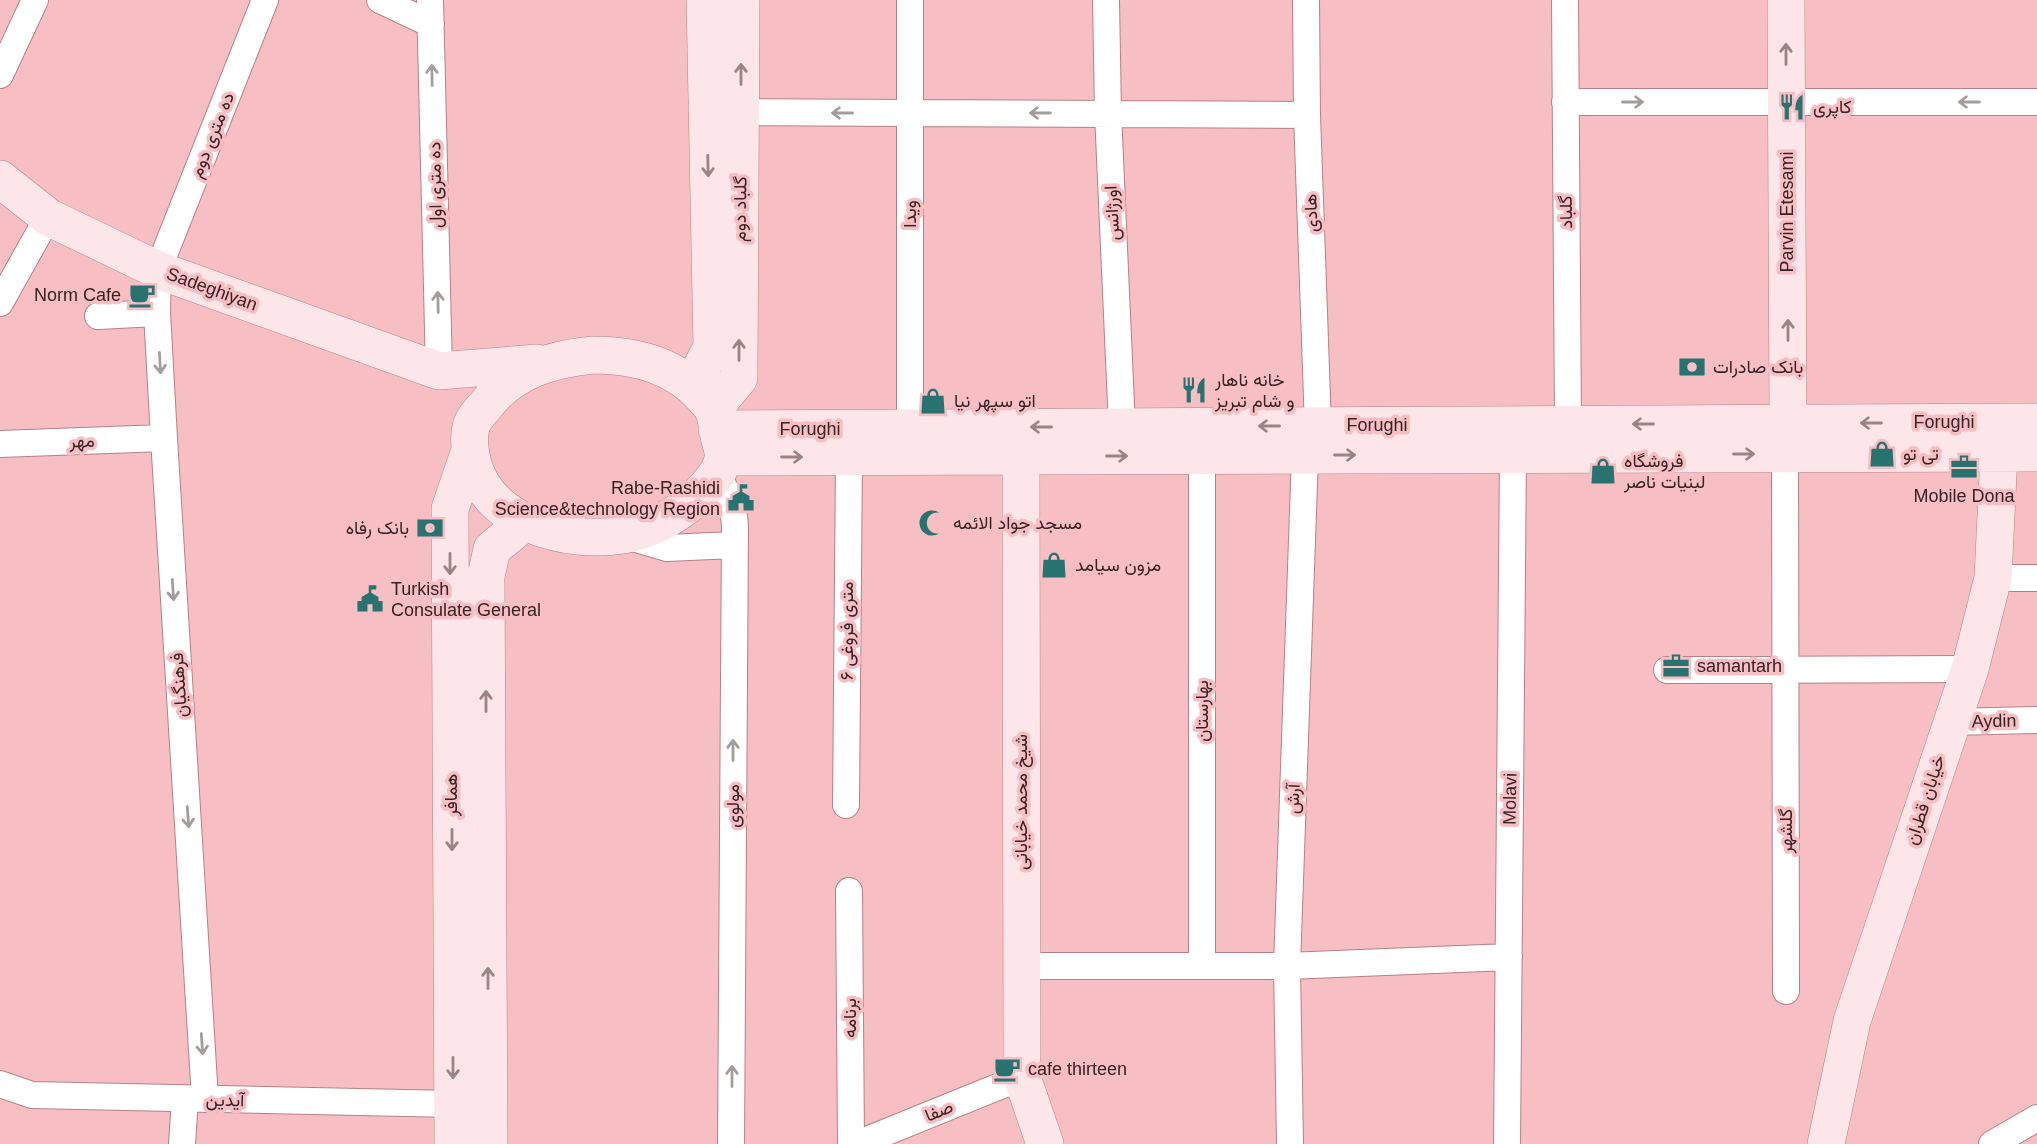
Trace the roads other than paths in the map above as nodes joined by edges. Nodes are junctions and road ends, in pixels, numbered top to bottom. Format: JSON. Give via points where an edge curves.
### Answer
{"nodes":[{"id":1,"x":34,"y":0,"type":"edge"},
{"id":2,"x":265,"y":0,"type":"edge"},
{"id":3,"x":380,"y":0,"type":"edge"},
{"id":4,"x":705,"y":0,"type":"edge"},
{"id":5,"x":741,"y":0,"type":"edge"},
{"id":6,"x":910,"y":0,"type":"edge"},
{"id":7,"x":1106,"y":0,"type":"edge"},
{"id":8,"x":1306,"y":0,"type":"edge"},
{"id":9,"x":1565,"y":0,"type":"edge"},
{"id":10,"x":1786,"y":0,"type":"edge"},
{"id":11,"x":431,"y":12,"type":"edge"},
{"id":12,"x":0,"y":75,"type":"edge"},
{"id":13,"x":1565,"y":102,"type":"junction"},
{"id":14,"x":1786,"y":102,"type":"junction"},
{"id":15,"x":2037,"y":102,"type":"edge"},
{"id":16,"x":724,"y":112,"type":"junction"},
{"id":17,"x":910,"y":113,"type":"junction"},
{"id":18,"x":1108,"y":113,"type":"junction"},
{"id":19,"x":1307,"y":115,"type":"junction"},
{"id":20,"x":0,"y":180,"type":"edge"},
{"id":21,"x":48,"y":218,"type":"junction"},
{"id":22,"x":158,"y":270,"type":"junction"},
{"id":23,"x":0,"y":303,"type":"edge"},
{"id":24,"x":157,"y":313,"type":"junction"},
{"id":25,"x":98,"y":316,"type":"dead end"},
{"id":26,"x":544,"y":363,"type":"junction"},
{"id":27,"x":439,"y":371,"type":"junction"},
{"id":28,"x":2037,"y":422,"type":"edge"},
{"id":29,"x":1568,"y":424,"type":"junction"},
{"id":30,"x":1122,"y":427,"type":"junction"},
{"id":31,"x":910,"y":428,"type":"junction"},
{"id":32,"x":712,"y":431,"type":"junction"},
{"id":33,"x":164,"y":438,"type":"junction"},
{"id":34,"x":470,"y":438,"type":"junction"},
{"id":35,"x":1787,"y":438,"type":"junction"},
{"id":36,"x":1311,"y":440,"type":"junction"},
{"id":37,"x":0,"y":444,"type":"edge"},
{"id":38,"x":1999,"y":453,"type":"junction"},
{"id":39,"x":2037,"y":453,"type":"edge"},
{"id":40,"x":1513,"y":454,"type":"junction"},
{"id":41,"x":1202,"y":455,"type":"junction"},
{"id":42,"x":1021,"y":456,"type":"junction"},
{"id":43,"x":849,"y":457,"type":"junction"},
{"id":44,"x":525,"y":522,"type":"junction"},
{"id":45,"x":623,"y":535,"type":"junction"},
{"id":46,"x":734,"y":545,"type":"junction"},
{"id":47,"x":1993,"y":578,"type":"junction"},
{"id":48,"x":2037,"y":578,"type":"edge"},
{"id":49,"x":1970,"y":669,"type":"junction"},
{"id":50,"x":1667,"y":670,"type":"dead end"},
{"id":51,"x":1786,"y":670,"type":"junction"},
{"id":52,"x":2037,"y":720,"type":"edge"},
{"id":53,"x":1951,"y":722,"type":"junction"},
{"id":54,"x":469,"y":745,"type":"junction"},
{"id":55,"x":846,"y":804,"type":"dead end"},
{"id":56,"x":849,"y":891,"type":"dead end"},
{"id":57,"x":1509,"y":957,"type":"junction"},
{"id":58,"x":1021,"y":966,"type":"junction"},
{"id":59,"x":1202,"y":966,"type":"junction"},
{"id":60,"x":1287,"y":966,"type":"junction"},
{"id":61,"x":1786,"y":991,"type":"dead end"},
{"id":62,"x":1022,"y":1077,"type":"junction"},
{"id":63,"x":0,"y":1084,"type":"edge"},
{"id":64,"x":195,"y":1099,"type":"junction"},
{"id":65,"x":453,"y":1104,"type":"junction"},
{"id":66,"x":2037,"y":1118,"type":"edge"},
{"id":67,"x":182,"y":1144,"type":"edge"},
{"id":68,"x":453,"y":1144,"type":"edge"},
{"id":69,"x":489,"y":1144,"type":"edge"},
{"id":70,"x":731,"y":1144,"type":"edge"},
{"id":71,"x":854,"y":1144,"type":"edge"},
{"id":72,"x":1045,"y":1144,"type":"edge"},
{"id":73,"x":1290,"y":1144,"type":"edge"},
{"id":74,"x":1507,"y":1144,"type":"edge"},
{"id":75,"x":1826,"y":1144,"type":"edge"},
{"id":76,"x":1992,"y":1144,"type":"edge"}],
"edges":[{"from":1,"to":12,"type":"street"},
{"from":2,"to":22,"type":"street","name":"ده متری دوم"},
{"from":3,"to":11,"type":"street"},
{"from":4,"to":16,"type":"main road","name":"گلباد دوم"},
{"from":16,"to":5,"type":"main road","name":"گلباد دوم","one_way":true},
{"from":6,"to":17,"type":"street","name":"ویدا"},
{"from":7,"to":18,"type":"street","name":"اورژانس"},
{"from":8,"to":19,"type":"street","name":"هادی"},
{"from":9,"to":13,"type":"street","name":"گلباد"},
{"from":14,"to":10,"type":"main road","name":"Parvin Etesami","one_way":true},
{"from":27,"to":11,"type":"street","name":"ده متری اول","one_way":true},
{"from":13,"to":14,"type":"street","one_way":true},
{"from":13,"to":29,"type":"street","name":"گلباد"},
{"from":15,"to":14,"type":"street","one_way":true},
{"from":35,"to":14,"type":"main road","name":"Parvin Etesami","one_way":true},
{"from":17,"to":16,"type":"street","one_way":true},
{"from":16,"to":32,"type":"main road","name":"گلباد دوم","via":[[739,379]]},
{"from":18,"to":17,"type":"street","one_way":true},
{"from":17,"to":31,"type":"street","name":"ویدا"},
{"from":18,"to":19,"type":"street"},
{"from":18,"to":30,"type":"street","name":"اورژانس"},
{"from":19,"to":36,"type":"street","name":"هادی"},
{"from":20,"to":21,"type":"main road","name":"Sadeghiyan"},
{"from":21,"to":22,"type":"main road","name":"Sadeghiyan"},
{"from":21,"to":23,"type":"street"},
{"from":22,"to":24,"type":"street","name":"فرهنگیان"},
{"from":22,"to":27,"type":"main road","name":"Sadeghiyan"},
{"from":24,"to":25,"type":"street"},
{"from":24,"to":33,"type":"street","name":"فرهنگیان","one_way":true},
{"from":26,"to":27,"type":"main road"},
{"from":26,"to":32,"type":"main road","via":[[617,355],[641,359],[666,370]]},
{"from":26,"to":34,"type":"main road","via":[[495,392]]},
{"from":27,"to":34,"type":"main road"},
{"from":28,"to":35,"type":"main road","name":"Forughi","one_way":true},
{"from":35,"to":29,"type":"main road","name":"Forughi","one_way":true},
{"from":29,"to":36,"type":"main road","name":"Forughi"},
{"from":30,"to":31,"type":"main road","name":"Forughi","one_way":true},
{"from":36,"to":30,"type":"main road","name":"Forughi","one_way":true},
{"from":31,"to":32,"type":"main road","name":"Forughi"},
{"from":32,"to":43,"type":"main road","name":"Forughi","one_way":true},
{"from":32,"to":45,"type":"main road","via":[[696,499],[671,517]]},
{"from":32,"to":46,"type":"street","name":"مولوی","via":[[734,508]]},
{"from":33,"to":37,"type":"street","name":"مهر"},
{"from":33,"to":64,"type":"street","name":"فرهنگیان","one_way":true},
{"from":34,"to":44,"type":"main road","via":[[478,482],[499,506]]},
{"from":34,"to":54,"type":"main road","name":"همافر","one_way":true,"via":[[450,509]]},
{"from":35,"to":38,"type":"main road","name":"Forughi"},
{"from":40,"to":35,"type":"main road","name":"Forughi","one_way":true},
{"from":35,"to":51,"type":"street","name":"گلشهر"},
{"from":36,"to":40,"type":"main road","name":"Forughi","one_way":true},
{"from":36,"to":41,"type":"main road","name":"Forughi"},
{"from":36,"to":60,"type":"street","name":"آرش"},
{"from":38,"to":39,"type":"main road","name":"Forughi"},
{"from":38,"to":47,"type":"main road","name":"خیابان قطران"},
{"from":40,"to":57,"type":"street","name":"Molavi"},
{"from":42,"to":41,"type":"main road","name":"Forughi","one_way":true},
{"from":41,"to":59,"type":"street","name":"بهارستان"},
{"from":42,"to":43,"type":"main road","name":"Forughi"},
{"from":42,"to":58,"type":"main road","name":"شیخ محمد خیابانی"},
{"from":43,"to":55,"type":"street","name":"۶ متری فروغی"},
{"from":44,"to":45,"type":"main road","via":[[575,536]]},
{"from":54,"to":44,"type":"main road","name":"همافر","one_way":true,"via":[[492,549]]},
{"from":45,"to":46,"type":"street","via":[[667,548]]},
{"from":70,"to":46,"type":"street","name":"مولوی","one_way":true},
{"from":47,"to":48,"type":"street"},
{"from":47,"to":49,"type":"main road","name":"خیابان قطران"},
{"from":49,"to":51,"type":"street"},
{"from":49,"to":53,"type":"main road","name":"خیابان قطران"},
{"from":50,"to":51,"type":"street"},
{"from":51,"to":61,"type":"street","name":"گلشهر"},
{"from":52,"to":53,"type":"street","name":"Aydin"},
{"from":53,"to":75,"type":"main road","name":"خیابان قطران","via":[[1852,1021]]},
{"from":54,"to":65,"type":"main road","name":"همافر","one_way":true},
{"from":69,"to":54,"type":"main road","name":"همافر","one_way":true},
{"from":56,"to":71,"type":"street","name":"برنامه"},
{"from":57,"to":60,"type":"street"},
{"from":57,"to":74,"type":"street","name":"Molavi"},
{"from":58,"to":59,"type":"street"},
{"from":58,"to":62,"type":"main road","name":"شیخ محمد خیابانی"},
{"from":59,"to":60,"type":"street"},
{"from":60,"to":73,"type":"street","name":"آرش"},
{"from":62,"to":71,"type":"street","name":"صفا"},
{"from":62,"to":72,"type":"main road","name":"شیخ محمد خیابانی"},
{"from":63,"to":64,"type":"street","name":"آیدین","via":[[32,1095]]},
{"from":64,"to":65,"type":"street","name":"آیدین"},
{"from":64,"to":67,"type":"street","name":"فرهنگیان"},
{"from":65,"to":68,"type":"main road","name":"همافر"},
{"from":66,"to":76,"type":"street"}]}
